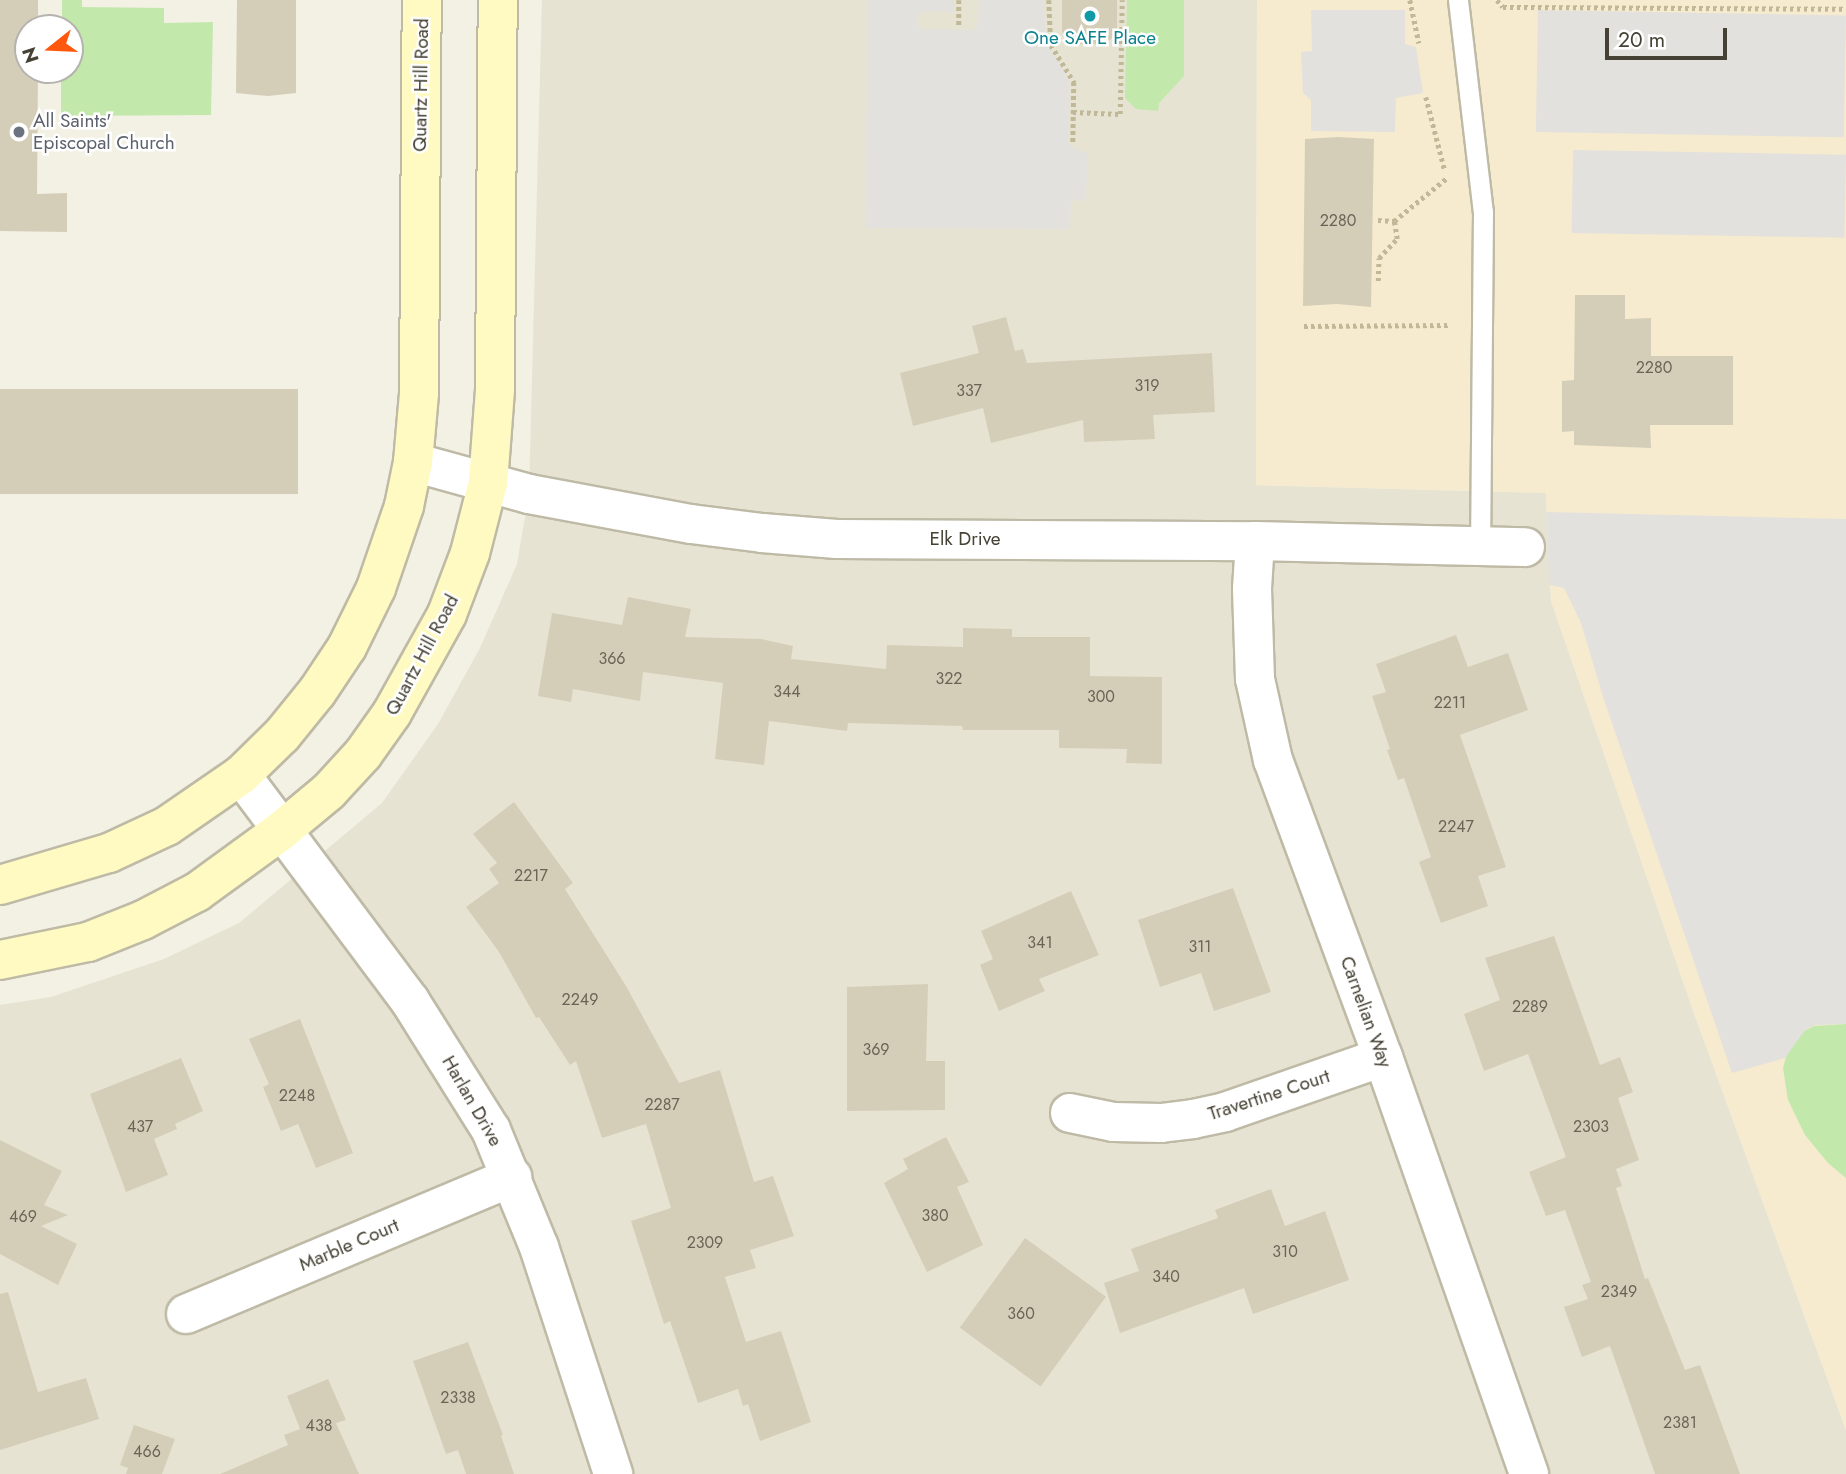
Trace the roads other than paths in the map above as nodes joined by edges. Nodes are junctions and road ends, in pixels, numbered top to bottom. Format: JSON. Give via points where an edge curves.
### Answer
{"nodes":[{"id":1,"x":422,"y":0,"type":"edge"},
{"id":2,"x":498,"y":0,"type":"edge"},
{"id":3,"x":1458,"y":0,"type":"edge"},
{"id":4,"x":413,"y":462,"type":"junction"},
{"id":5,"x":488,"y":483,"type":"junction"},
{"id":6,"x":1255,"y":541,"type":"junction"},
{"id":7,"x":1480,"y":545,"type":"junction"},
{"id":8,"x":1525,"y":547,"type":"dead end"},
{"id":9,"x":241,"y":775,"type":"junction"},
{"id":10,"x":281,"y":831,"type":"junction"},
{"id":11,"x":0,"y":885,"type":"edge"},
{"id":12,"x":0,"y":960,"type":"edge"},
{"id":13,"x":1383,"y":1057,"type":"junction"},
{"id":14,"x":1070,"y":1113,"type":"dead end"},
{"id":15,"x":512,"y":1177,"type":"junction"},
{"id":16,"x":186,"y":1314,"type":"dead end"},
{"id":17,"x":613,"y":1474,"type":"edge"},
{"id":18,"x":1529,"y":1474,"type":"edge"}],
"edges":[{"from":1,"to":4,"type":"main road","name":"Quartz Hill Road","via":[[419,393]]},
{"from":2,"to":5,"type":"main road","name":"Quartz Hill Road","via":[[495,389]]},
{"from":3,"to":7,"type":"lane","via":[[1482,212]]},
{"from":4,"to":5,"type":"street","name":"Elk Drive"},
{"from":4,"to":9,"type":"main road","name":"Quartz Hill Road","via":[[404,506],[376,588],[347,647],[308,702]]},
{"from":5,"to":6,"type":"street","name":"Elk Drive","via":[[691,524],[837,539]]},
{"from":5,"to":10,"type":"main road","name":"Quartz Hill Road","via":[[470,553],[447,614],[417,672],[363,754],[330,791]]},
{"from":6,"to":7,"type":"street","name":"Elk Drive"},
{"from":6,"to":13,"type":"street","name":"Carnelian Way","via":[[1255,679],[1273,760]]},
{"from":7,"to":8,"type":"street","name":"Elk Drive"},
{"from":9,"to":10,"type":"street","name":"Harlan Drive"},
{"from":9,"to":11,"type":"main road","name":"Quartz Hill Road","via":[[167,826],[109,853]]},
{"from":10,"to":12,"type":"main road","name":"Quartz Hill Road","via":[[197,892],[143,920],[88,942]]},
{"from":10,"to":15,"type":"street","name":"Harlan Drive","via":[[410,1001],[472,1098]]},
{"from":13,"to":14,"type":"street","name":"Travertine Court","via":[[1226,1112],[1193,1119],[1114,1122]]},
{"from":13,"to":18,"type":"street","name":"Carnelian Way"},
{"from":15,"to":16,"type":"street","name":"Marble Court"},
{"from":15,"to":17,"type":"street","name":"Harlan Drive"}]}
